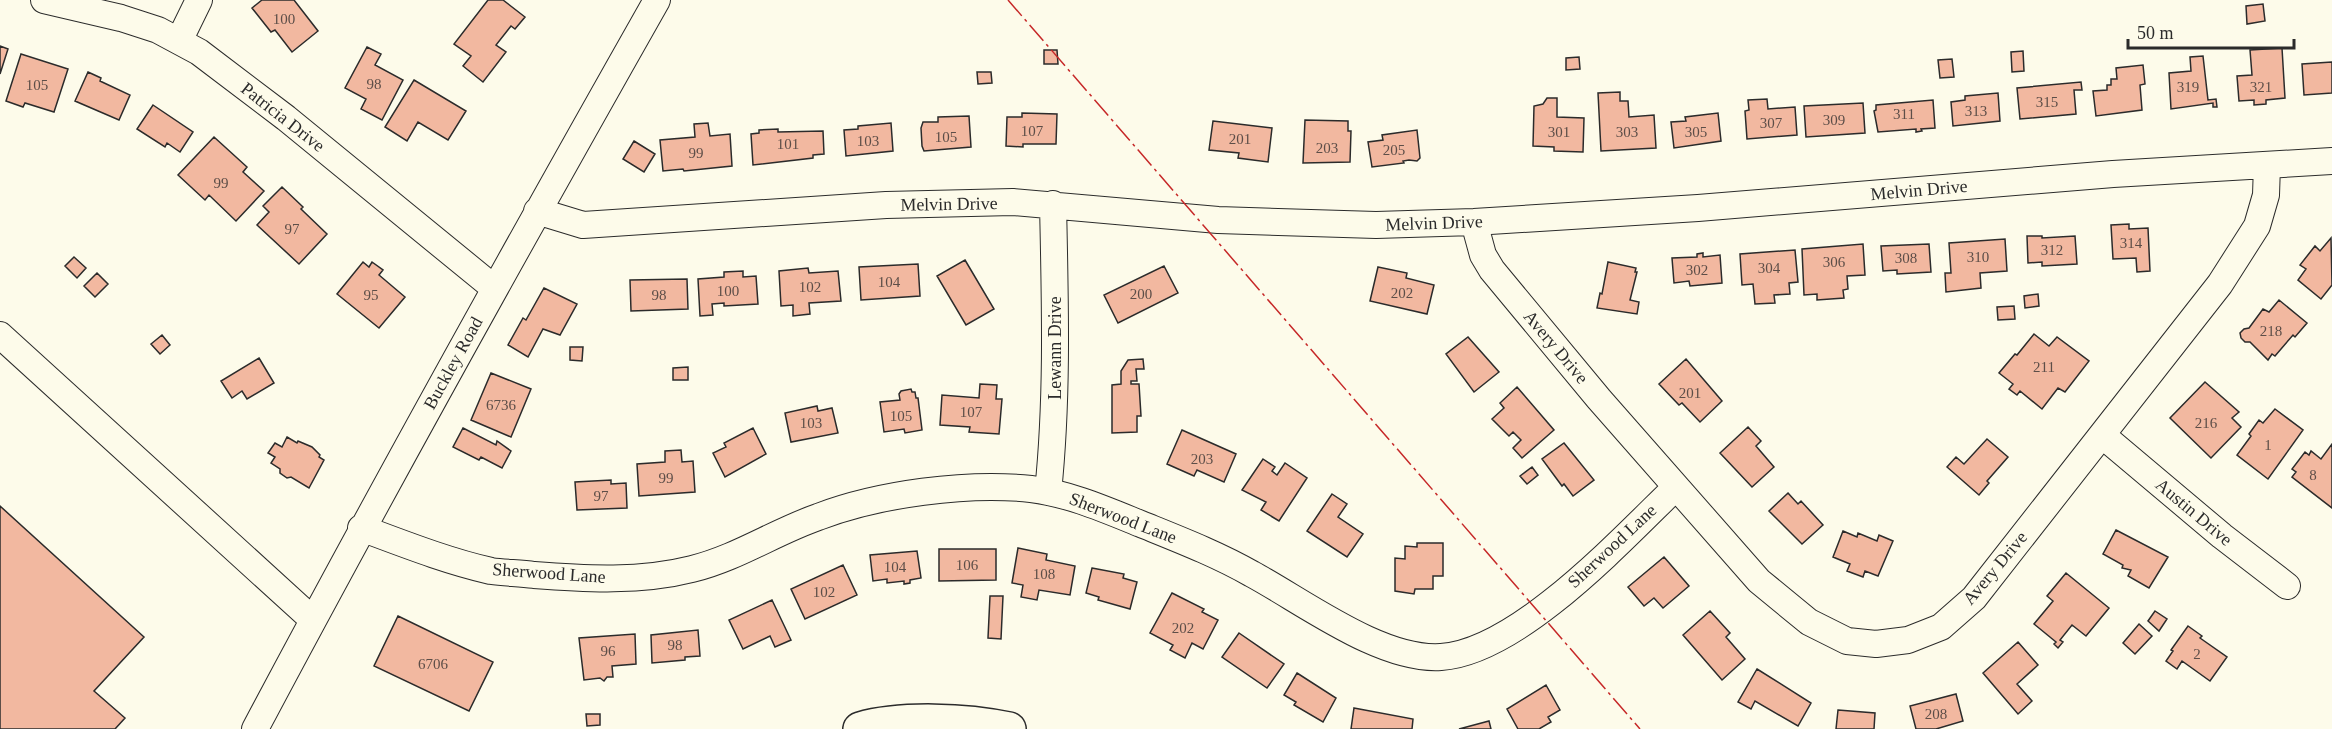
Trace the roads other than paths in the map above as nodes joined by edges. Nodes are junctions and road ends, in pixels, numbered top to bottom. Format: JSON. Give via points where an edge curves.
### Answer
{"nodes":[{"id":1,"x":44,"y":0,"type":"edge"},
{"id":2,"x":199,"y":0,"type":"edge"},
{"id":3,"x":657,"y":0,"type":"edge"},
{"id":4,"x":179,"y":41,"type":"junction"},
{"id":5,"x":2332,"y":161,"type":"edge"},
{"id":6,"x":2267,"y":165,"type":"junction"},
{"id":7,"x":1053,"y":204,"type":"junction"},
{"id":8,"x":537,"y":211,"type":"junction"},
{"id":9,"x":1474,"y":222,"type":"junction"},
{"id":10,"x":494,"y":288,"type":"junction"},
{"id":11,"x":0,"y":335,"type":"edge"},
{"id":12,"x":2102,"y":435,"type":"junction"},
{"id":13,"x":1676,"y":487,"type":"junction"},
{"id":14,"x":1048,"y":492,"type":"junction"},
{"id":15,"x":361,"y":528,"type":"junction"},
{"id":16,"x":2287,"y":586,"type":"dead end"},
{"id":17,"x":313,"y":620,"type":"junction"},
{"id":18,"x":255,"y":729,"type":"edge"},
{"id":19,"x":860,"y":729,"type":"edge"},
{"id":20,"x":1009,"y":729,"type":"edge"}],
"edges":[{"from":1,"to":4,"type":"street","name":"Patricia Drive","via":[[121,18]]},
{"from":2,"to":4,"type":"street"},
{"from":3,"to":8,"type":"street","name":"Buckley Road"},
{"from":4,"to":10,"type":"street","name":"Patricia Drive","via":[[286,118]]},
{"from":5,"to":6,"type":"street","name":"Melvin Drive"},
{"from":6,"to":9,"type":"street","name":"Melvin Drive"},
{"from":6,"to":12,"type":"street","name":"Avery Drive","via":[[2266,195],[2257,226],[2220,284]]},
{"from":7,"to":8,"type":"street","name":"Melvin Drive","via":[[886,205],[583,225]]},
{"from":7,"to":9,"type":"street","name":"Melvin Drive","via":[[1218,220],[1376,225]]},
{"from":7,"to":14,"type":"street","name":"Lewann Drive","via":[[1056,316]]},
{"from":8,"to":10,"type":"street","name":"Buckley Road"},
{"from":9,"to":13,"type":"street","name":"Avery Drive","via":[[1483,255],[1492,270]]},
{"from":10,"to":15,"type":"street","name":"Buckley Road"},
{"from":11,"to":17,"type":"street"},
{"from":12,"to":13,"type":"street","name":"Avery Drive","via":[[1974,597],[1941,627],[1908,640],[1876,644],[1847,641],[1809,622],[1759,580]]},
{"from":12,"to":16,"type":"street","name":"Austin Drive"},
{"from":13,"to":14,"type":"street","name":"Sherwood Lane","via":[[1543,610],[1488,646],[1437,658],[1399,652],[1344,627],[1250,572],[1189,543],[1075,497]]},
{"from":14,"to":15,"type":"street","name":"Sherwood Lane","via":[[954,489],[870,500],[816,517],[750,549],[693,569],[585,579],[494,571],[430,554]]},
{"from":15,"to":17,"type":"street","name":"Buckley Road"},
{"from":17,"to":18,"type":"street","name":"Buckley Road"},
{"from":19,"to":20,"type":"highway","via":[[928,721]]}]}
